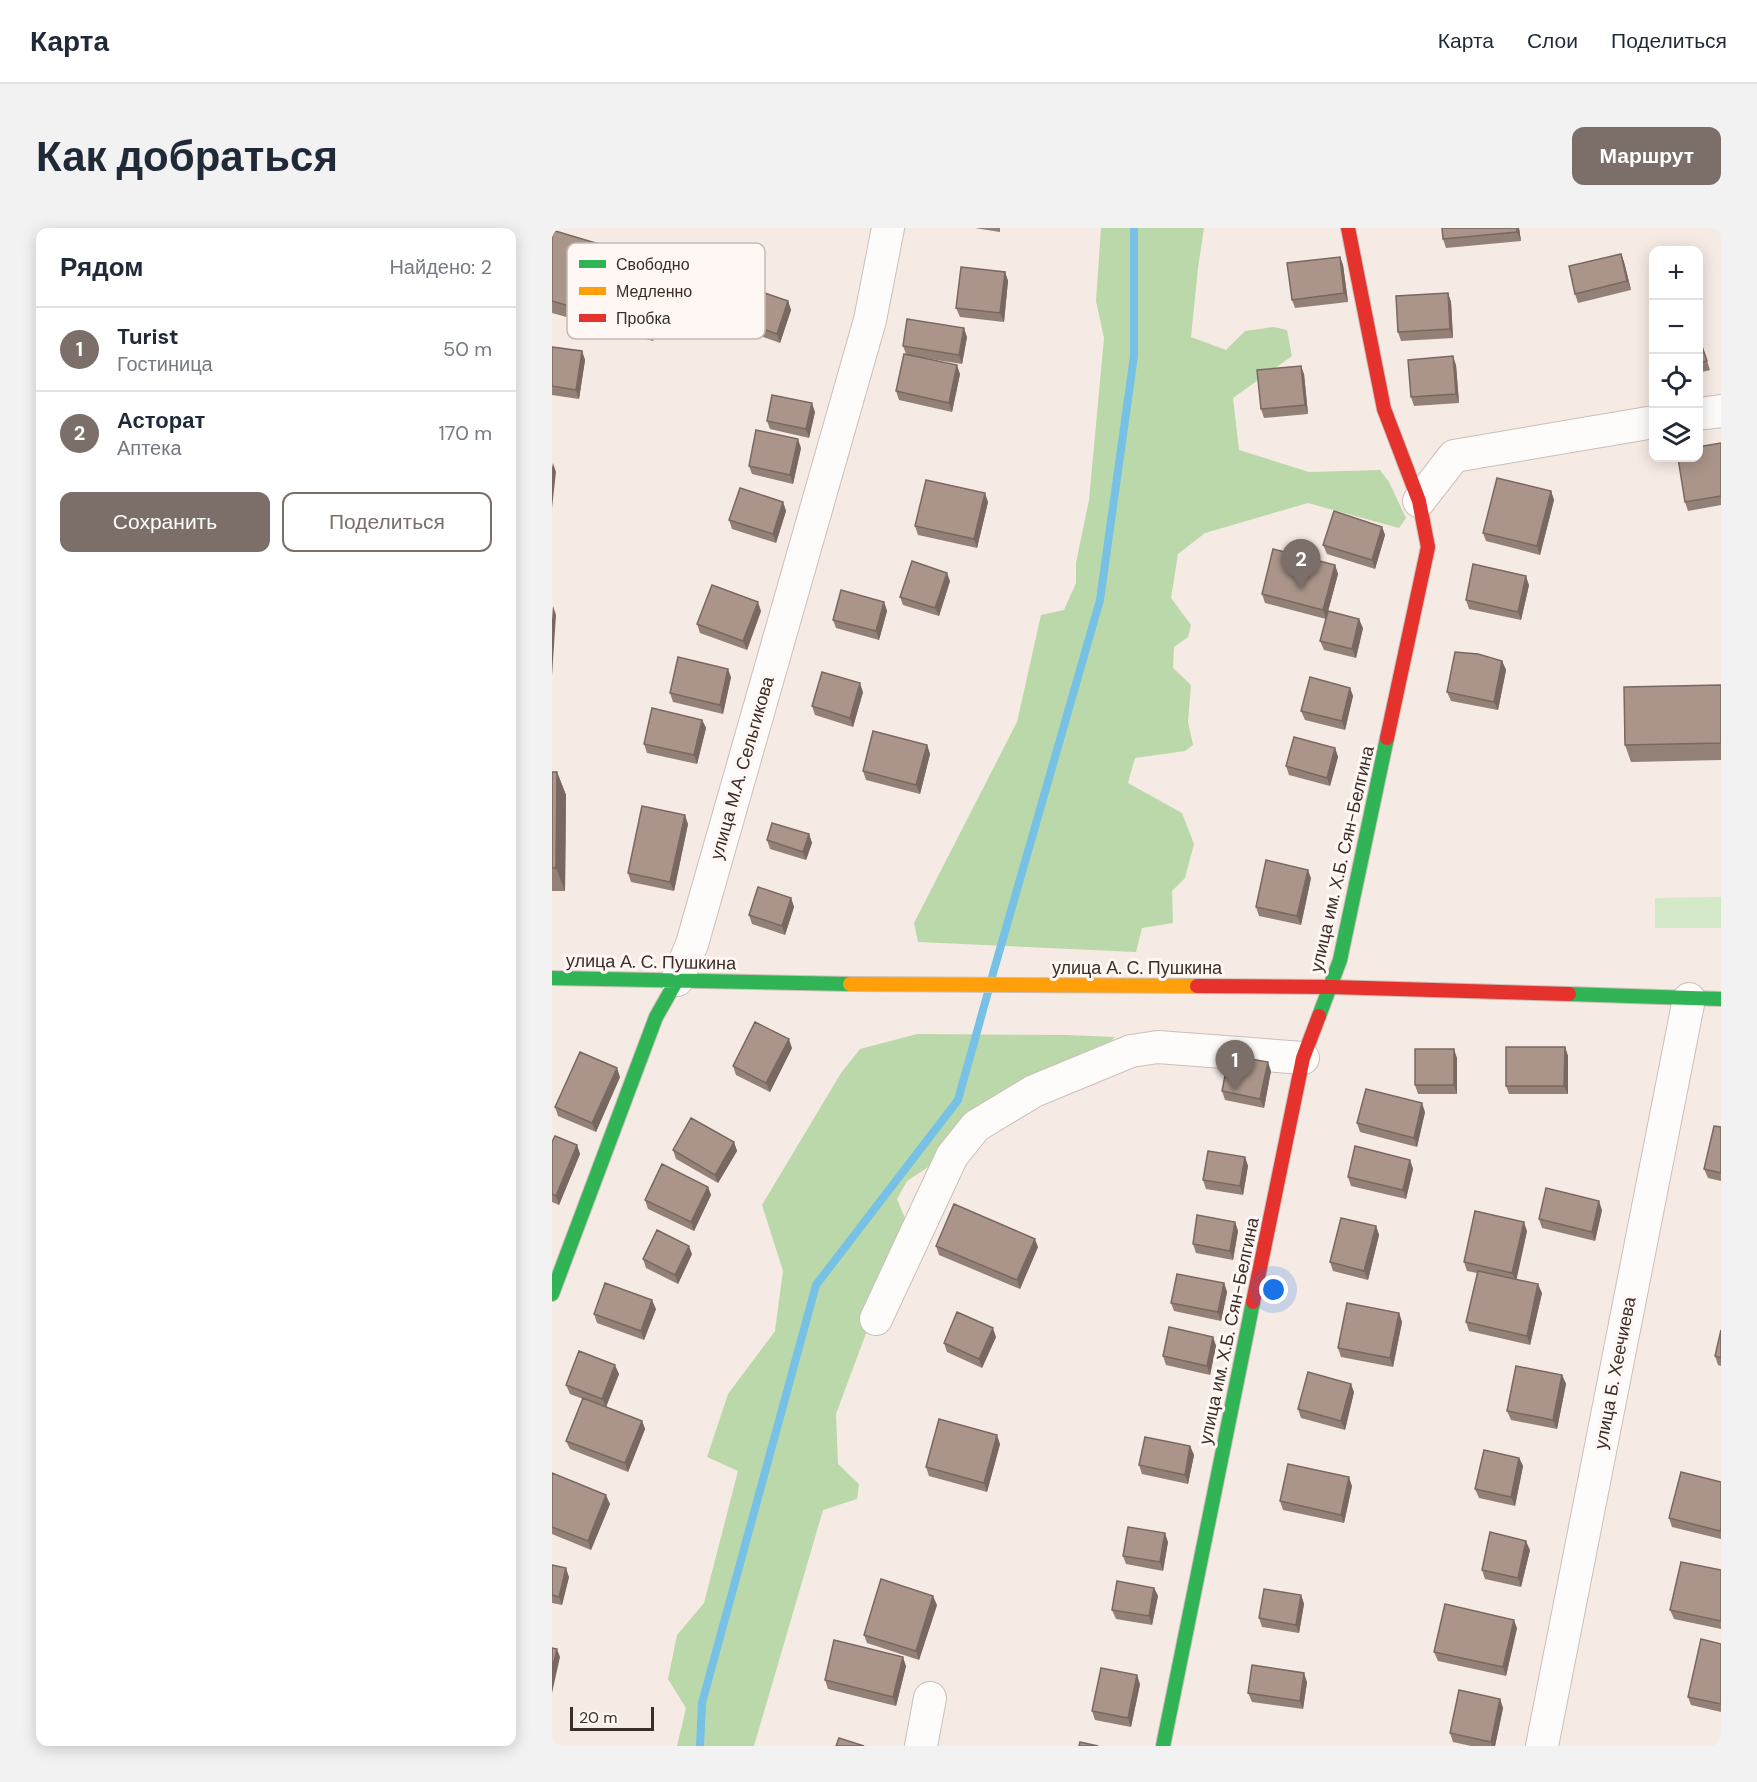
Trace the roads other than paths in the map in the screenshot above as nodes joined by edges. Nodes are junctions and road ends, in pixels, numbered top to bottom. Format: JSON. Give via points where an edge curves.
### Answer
{"nodes":[{"id":1,"x":888,"y":228,"type":"edge"},
{"id":2,"x":1348,"y":228,"type":"edge"},
{"id":3,"x":1721,"y":411,"type":"edge"},
{"id":4,"x":1703,"y":413,"type":"edge"},
{"id":5,"x":1649,"y":423,"type":"edge"},
{"id":6,"x":1419,"y":501,"type":"junction"},
{"id":7,"x":552,"y":978,"type":"edge"},
{"id":8,"x":677,"y":980,"type":"junction"},
{"id":9,"x":1331,"y":987,"type":"junction"},
{"id":10,"x":1689,"y":999,"type":"junction"},
{"id":11,"x":1721,"y":999,"type":"edge"},
{"id":12,"x":1304,"y":1058,"type":"junction"},
{"id":13,"x":552,"y":1294,"type":"edge"},
{"id":14,"x":876,"y":1319,"type":"dead end"},
{"id":15,"x":930,"y":1698,"type":"dead end"},
{"id":16,"x":921,"y":1746,"type":"edge"},
{"id":17,"x":1163,"y":1746,"type":"edge"},
{"id":18,"x":1542,"y":1746,"type":"edge"}],
"edges":[{"from":1,"to":8,"type":"street","name":"улица М.А. Сельгикова","via":[[867,331],[692,944]]},
{"from":2,"to":6,"type":"street","name":"улица им. Х.Б. Сян-Белгина","via":[[1384,409]]},
{"from":3,"to":4,"type":"street"},
{"from":5,"to":6,"type":"street","via":[[1454,456]]},
{"from":6,"to":9,"type":"street","name":"улица им. Х.Б. Сян-Белгина","via":[[1428,547],[1343,949]]},
{"from":7,"to":8,"type":"street","name":"улица А. С. Пушкина"},
{"from":8,"to":9,"type":"street","name":"улица А. С. Пушкина"},
{"from":8,"to":13,"type":"street","name":"улица М.А. Сельгикова","via":[[656,1017]]},
{"from":9,"to":10,"type":"street","name":"улица А. С. Пушкина"},
{"from":9,"to":12,"type":"street","name":"улица им. Х.Б. Сян-Белгина"},
{"from":10,"to":11,"type":"street","name":"улица А. С. Пушкина"},
{"from":10,"to":18,"type":"street","name":"улица Б. Хеечиева"},
{"from":12,"to":14,"type":"street","via":[[1158,1047],[1131,1051],[1034,1091],[976,1126],[952,1156]]},
{"from":12,"to":17,"type":"street","name":"улица им. Х.Б. Сян-Белгина"},
{"from":15,"to":16,"type":"street"}]}
